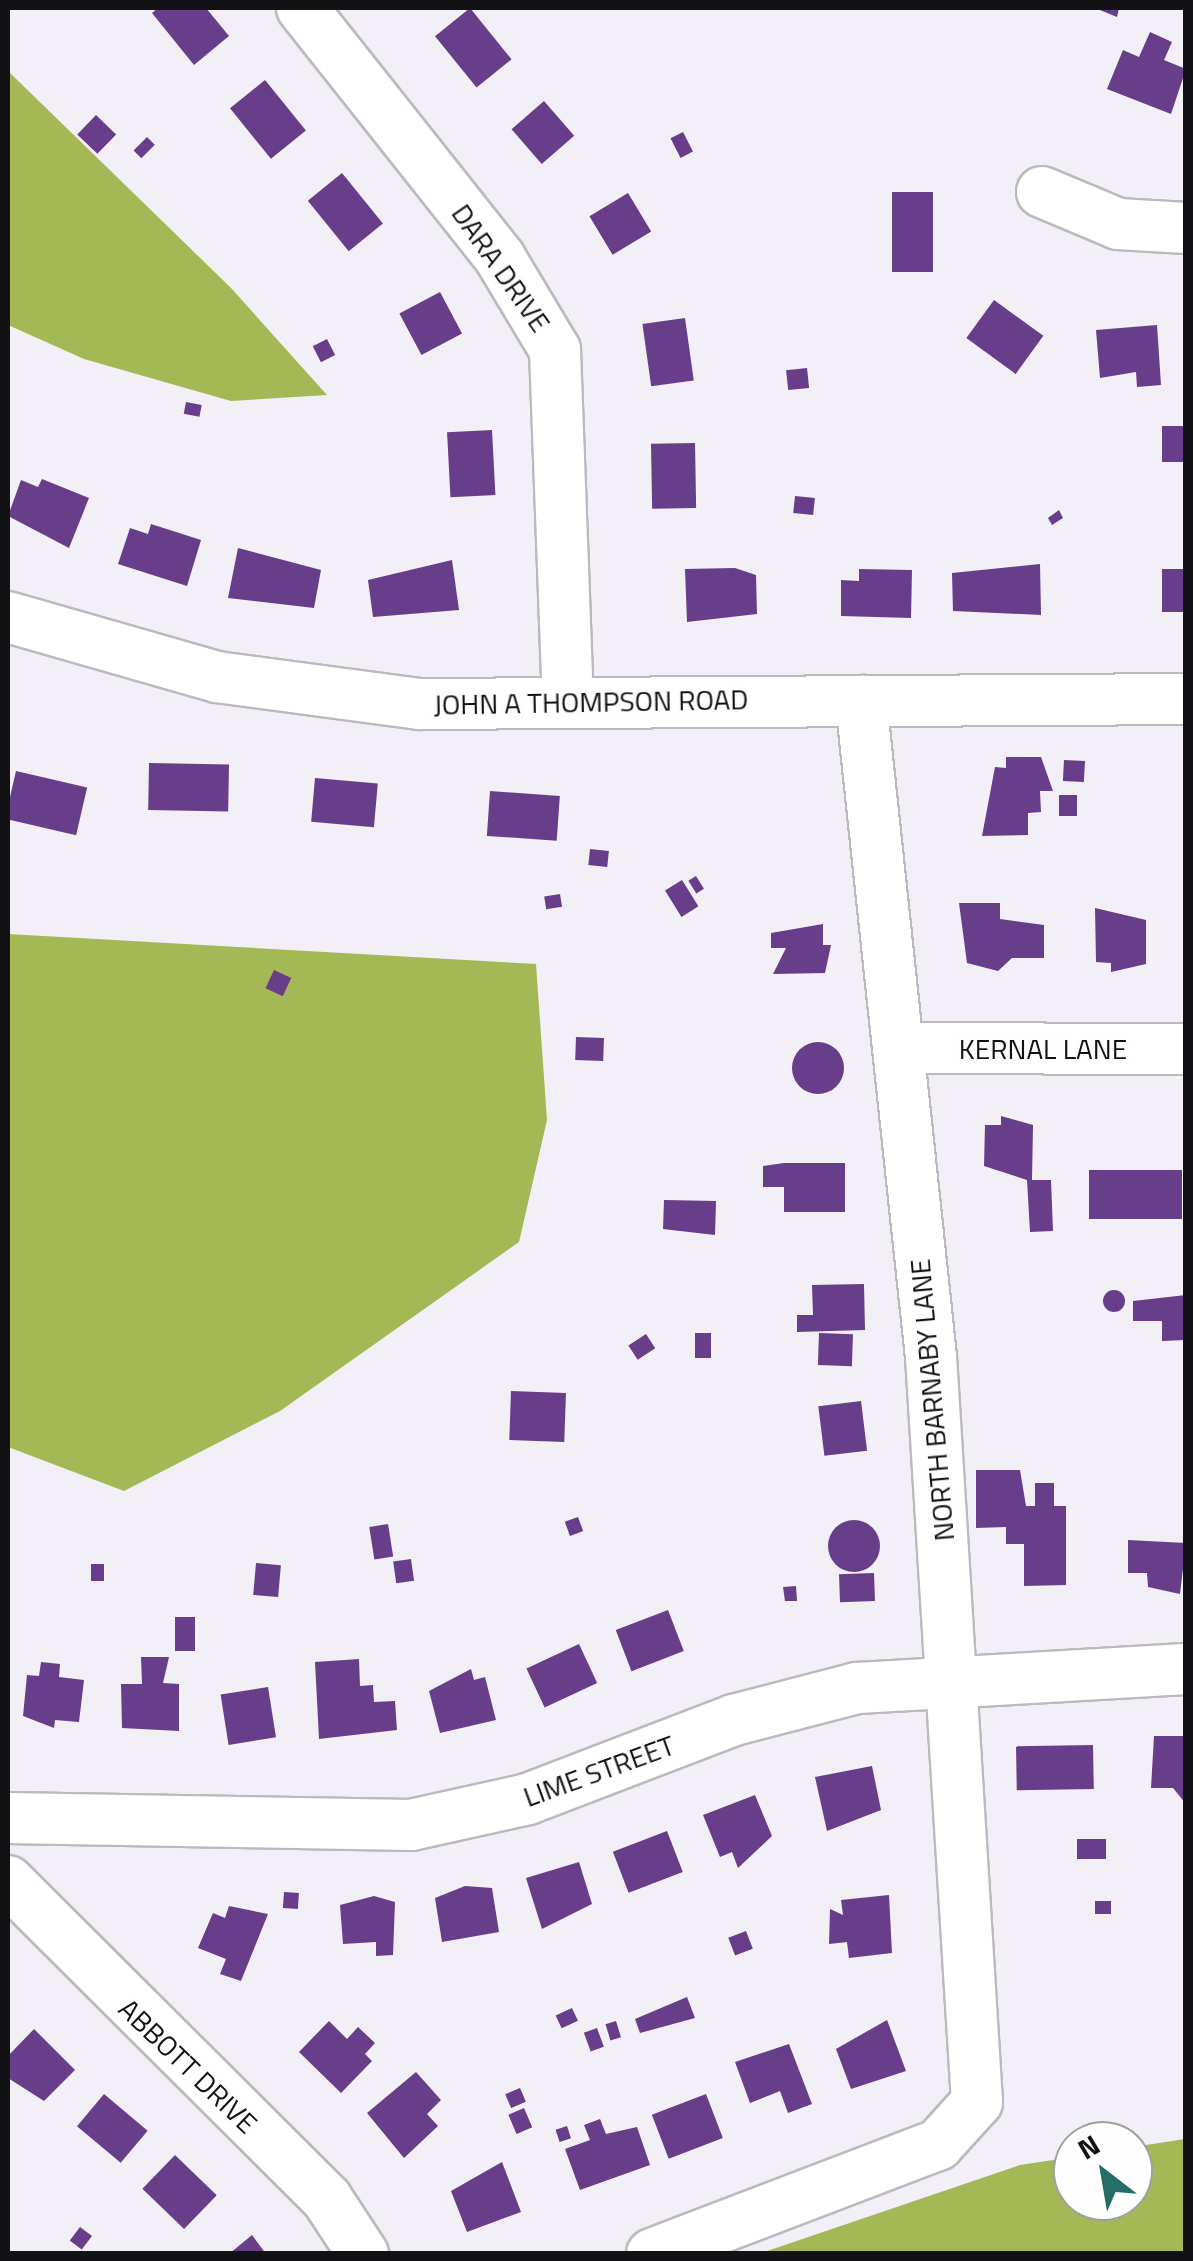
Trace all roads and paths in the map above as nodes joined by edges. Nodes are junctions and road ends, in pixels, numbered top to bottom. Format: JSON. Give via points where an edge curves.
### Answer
{"nodes":[{"id":1,"x":302,"y":8,"type":"edge"},
{"id":2,"x":1042,"y":192,"type":"dead end"},
{"id":3,"x":1186,"y":228,"type":"edge"},
{"id":4,"x":8,"y":617,"type":"edge"},
{"id":5,"x":1186,"y":699,"type":"edge"},
{"id":6,"x":568,"y":700,"type":"junction"},
{"id":7,"x":861,"y":701,"type":"junction"},
{"id":8,"x":900,"y":1048,"type":"junction"},
{"id":9,"x":1186,"y":1049,"type":"edge"},
{"id":10,"x":1186,"y":1669,"type":"edge"},
{"id":11,"x":954,"y":1682,"type":"junction"},
{"id":12,"x":8,"y":1818,"type":"edge"},
{"id":13,"x":8,"y":1882,"type":"edge"},
{"id":14,"x":363,"y":2254,"type":"edge"},
{"id":15,"x":652,"y":2254,"type":"edge"}],
"edges":[{"from":1,"to":6,"type":"street","name":"DARA DRIVE","via":[[500,258],[555,350]]},
{"from":2,"to":3,"type":"street","via":[[1118,224]]},
{"from":4,"to":6,"type":"street","name":"JOHN A THOMPSON ROAD","via":[[282,688],[419,704]]},
{"from":5,"to":7,"type":"street","name":"JOHN A THOMPSON ROAD"},
{"from":6,"to":7,"type":"street","name":"JOHN A THOMPSON ROAD"},
{"from":7,"to":8,"type":"street","name":"NORTH BARNABY LANE"},
{"from":8,"to":9,"type":"street","name":"KERNAL LANE"},
{"from":8,"to":11,"type":"street","name":"NORTH BARNABY LANE"},
{"from":10,"to":11,"type":"street","name":"LIME STREET"},
{"from":11,"to":12,"type":"street","name":"LIME STREET","via":[[811,1698],[528,1799],[411,1825]]},
{"from":11,"to":15,"type":"street","name":"NORTH BARNABY LANE","via":[[976,2102],[938,2144]]},
{"from":13,"to":14,"type":"street","name":"ABBOTT DRIVE","via":[[327,2199]]}]}
